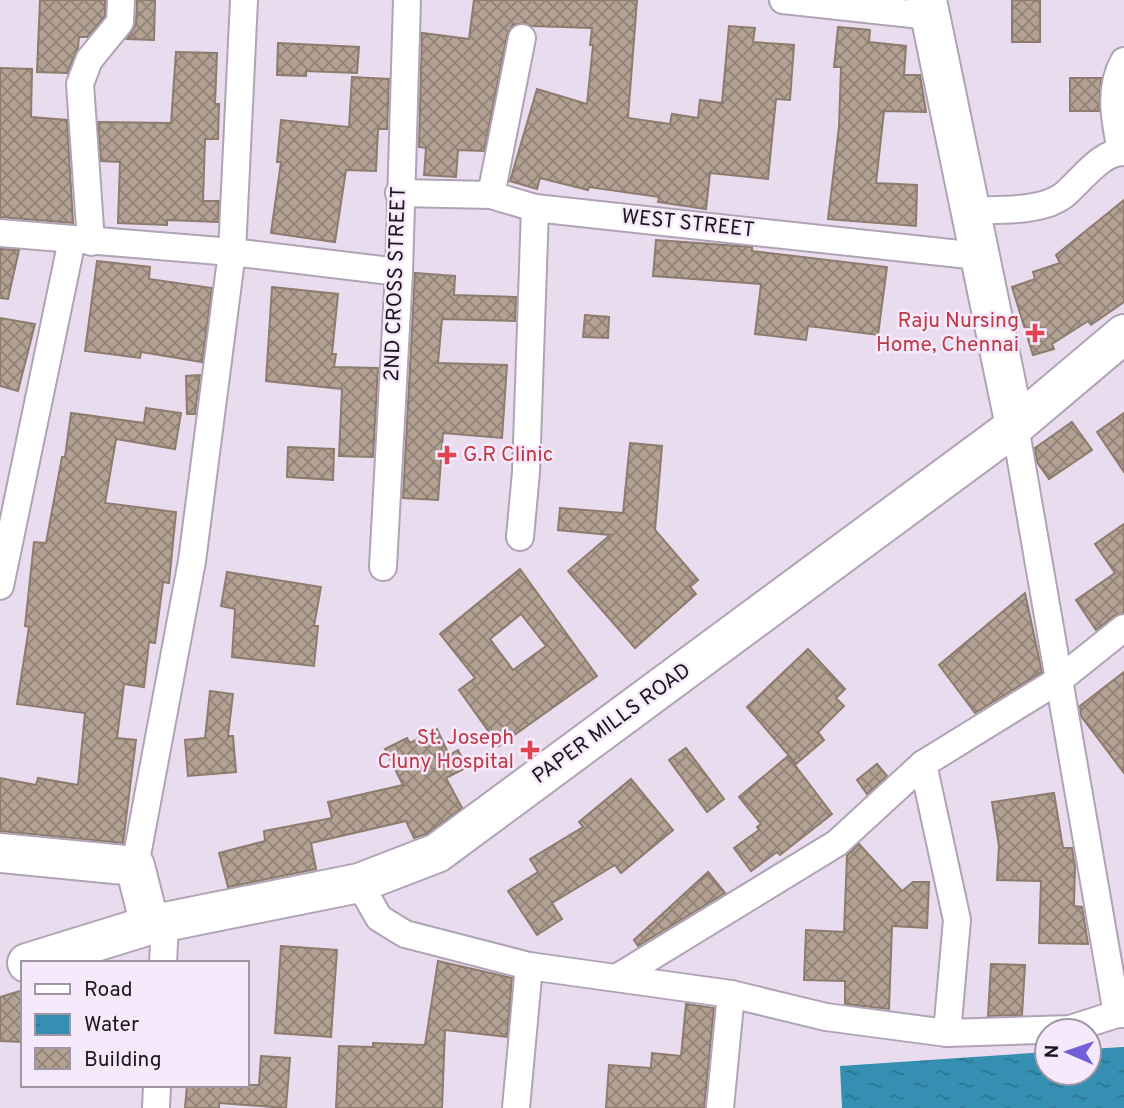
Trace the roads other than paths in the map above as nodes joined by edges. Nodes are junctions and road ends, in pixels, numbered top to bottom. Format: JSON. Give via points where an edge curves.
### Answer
{"nodes":[{"id":1,"x":121,"y":0,"type":"edge"},
{"id":2,"x":244,"y":0,"type":"edge"},
{"id":3,"x":407,"y":0,"type":"edge"},
{"id":4,"x":783,"y":0,"type":"edge"},
{"id":5,"x":928,"y":8,"type":"edge"},
{"id":6,"x":522,"y":38,"type":"dead end"},
{"id":7,"x":1124,"y":61,"type":"edge"},
{"id":8,"x":1123,"y":152,"type":"edge"},
{"id":9,"x":399,"y":193,"type":"junction"},
{"id":10,"x":491,"y":195,"type":"junction"},
{"id":11,"x":535,"y":208,"type":"junction"},
{"id":12,"x":969,"y":211,"type":"junction"},
{"id":13,"x":0,"y":233,"type":"edge"},
{"id":14,"x":82,"y":241,"type":"junction"},
{"id":15,"x":232,"y":252,"type":"junction"},
{"id":16,"x":978,"y":256,"type":"junction"},
{"id":17,"x":399,"y":271,"type":"junction"},
{"id":18,"x":1124,"y":334,"type":"edge"},
{"id":19,"x":1015,"y":426,"type":"junction"},
{"id":20,"x":520,"y":537,"type":"dead end"},
{"id":21,"x":383,"y":568,"type":"dead end"},
{"id":22,"x":0,"y":586,"type":"edge"},
{"id":23,"x":1124,"y":628,"type":"edge"},
{"id":24,"x":1059,"y":680,"type":"junction"},
{"id":25,"x":922,"y":764,"type":"junction"},
{"id":26,"x":0,"y":853,"type":"edge"},
{"id":27,"x":135,"y":866,"type":"junction"},
{"id":28,"x":359,"y":883,"type":"junction"},
{"id":29,"x":158,"y":924,"type":"junction"},
{"id":30,"x":32,"y":961,"type":"edge"},
{"id":31,"x":163,"y":961,"type":"edge"},
{"id":32,"x":21,"y":964,"type":"edge"},
{"id":33,"x":529,"y":966,"type":"junction"},
{"id":34,"x":0,"y":971,"type":"edge"},
{"id":35,"x":618,"y":977,"type":"junction"},
{"id":36,"x":731,"y":994,"type":"junction"},
{"id":37,"x":1121,"y":1014,"type":"edge"},
{"id":38,"x":947,"y":1033,"type":"junction"},
{"id":39,"x":157,"y":1087,"type":"edge"},
{"id":40,"x":156,"y":1108,"type":"edge"},
{"id":41,"x":516,"y":1108,"type":"edge"},
{"id":42,"x":720,"y":1108,"type":"edge"}],
"edges":[{"from":1,"to":14,"type":"street","via":[[120,22],[89,60],[80,84]]},
{"from":2,"to":15,"type":"street"},
{"from":3,"to":9,"type":"street","name":"2ND CROSS STREET"},
{"from":4,"to":5,"type":"street"},
{"from":5,"to":12,"type":"main road"},
{"from":6,"to":10,"type":"street"},
{"from":7,"to":8,"type":"street","via":[[1115,86],[1114,119]]},
{"from":8,"to":12,"type":"street","via":[[1097,164],[1061,197],[1045,204]]},
{"from":9,"to":10,"type":"street","name":"WEST STREET"},
{"from":9,"to":17,"type":"street","name":"2ND CROSS STREET"},
{"from":10,"to":11,"type":"street","name":"WEST STREET"},
{"from":11,"to":16,"type":"street","name":"WEST STREET"},
{"from":11,"to":20,"type":"street"},
{"from":12,"to":16,"type":"main road"},
{"from":13,"to":14,"type":"street"},
{"from":14,"to":15,"type":"street"},
{"from":14,"to":22,"type":"street"},
{"from":15,"to":17,"type":"street"},
{"from":15,"to":27,"type":"street","via":[[192,561]]},
{"from":16,"to":19,"type":"main road"},
{"from":17,"to":21,"type":"street","name":"2ND CROSS STREET"},
{"from":18,"to":19,"type":"main road","name":"PAPER MILLS ROAD"},
{"from":19,"to":24,"type":"street"},
{"from":19,"to":28,"type":"main road","name":"PAPER MILLS ROAD","via":[[437,853]]},
{"from":23,"to":24,"type":"street"},
{"from":24,"to":25,"type":"street"},
{"from":24,"to":37,"type":"street"},
{"from":25,"to":35,"type":"street","via":[[837,843]]},
{"from":25,"to":38,"type":"street","via":[[957,920]]},
{"from":26,"to":27,"type":"main road"},
{"from":27,"to":29,"type":"main road"},
{"from":28,"to":29,"type":"main road","name":"PAPER MILLS ROAD"},
{"from":28,"to":33,"type":"street","via":[[379,918],[405,934]]},
{"from":29,"to":30,"type":"main road","name":"PAPER MILLS ROAD"},
{"from":29,"to":31,"type":"street"},
{"from":32,"to":34,"type":"main road","name":"PAPER MILLS ROAD"},
{"from":33,"to":35,"type":"street"},
{"from":33,"to":41,"type":"street"},
{"from":35,"to":36,"type":"street"},
{"from":36,"to":38,"type":"street","via":[[826,1017]]},
{"from":36,"to":42,"type":"street"},
{"from":37,"to":38,"type":"street","via":[[1070,1028]]},
{"from":39,"to":40,"type":"street"}]}
